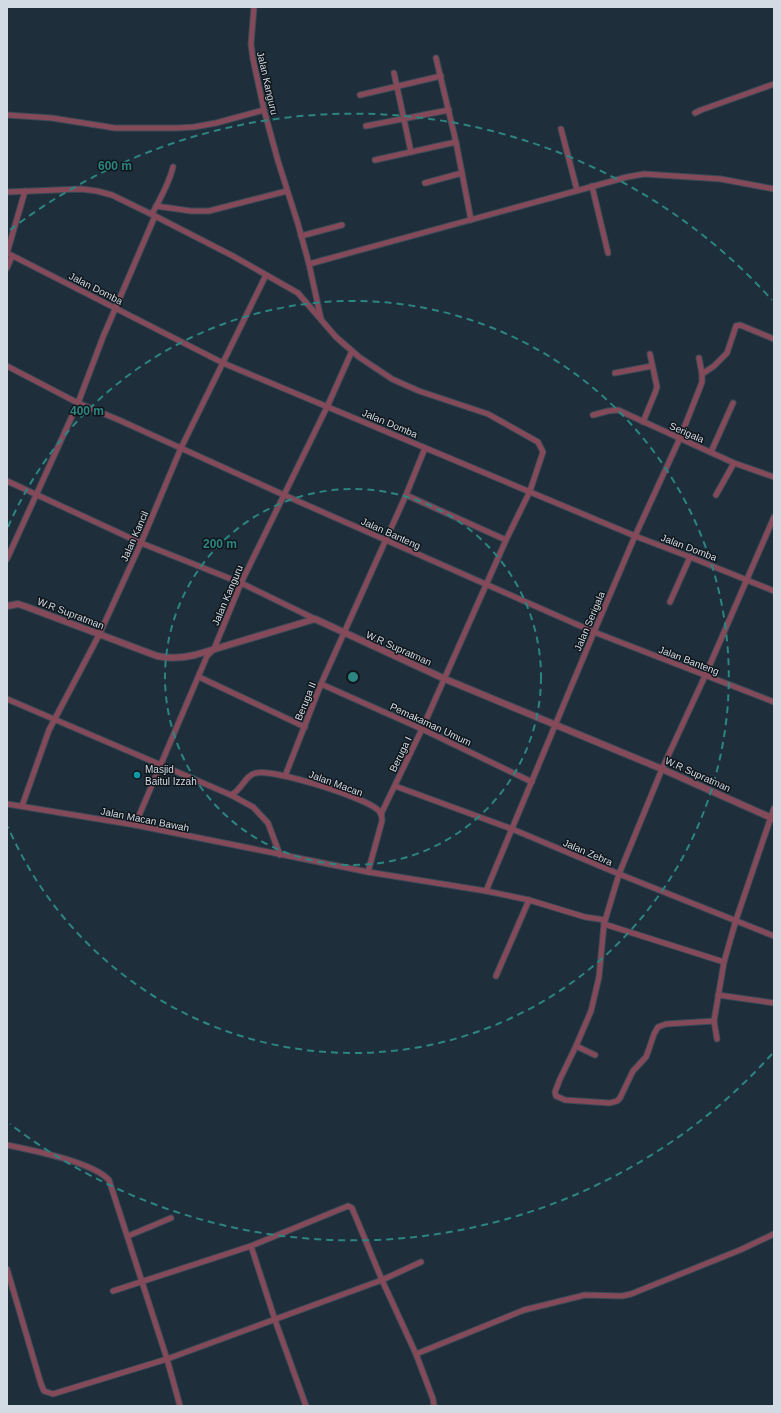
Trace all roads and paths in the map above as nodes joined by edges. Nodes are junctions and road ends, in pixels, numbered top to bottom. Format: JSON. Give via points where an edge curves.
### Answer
{"nodes":[{"id":1,"x":254,"y":7,"type":"edge"},
{"id":2,"x":436,"y":58,"type":"dead end"},
{"id":3,"x":394,"y":73,"type":"dead end"},
{"id":4,"x":440,"y":76,"type":"junction"},
{"id":5,"x":774,"y":84,"type":"edge"},
{"id":6,"x":396,"y":86,"type":"junction"},
{"id":7,"x":360,"y":95,"type":"dead end"},
{"id":8,"x":264,"y":110,"type":"junction"},
{"id":9,"x":449,"y":110,"type":"junction"},
{"id":10,"x":695,"y":113,"type":"dead end"},
{"id":11,"x":7,"y":115,"type":"edge"},
{"id":12,"x":405,"y":119,"type":"junction"},
{"id":13,"x":366,"y":126,"type":"dead end"},
{"id":14,"x":561,"y":129,"type":"dead end"},
{"id":15,"x":456,"y":142,"type":"junction"},
{"id":16,"x":411,"y":152,"type":"junction"},
{"id":17,"x":375,"y":160,"type":"dead end"},
{"id":18,"x":173,"y":167,"type":"dead end"},
{"id":19,"x":462,"y":173,"type":"junction"},
{"id":20,"x":425,"y":183,"type":"dead end"},
{"id":21,"x":592,"y":186,"type":"junction"},
{"id":22,"x":774,"y":189,"type":"edge"},
{"id":23,"x":577,"y":190,"type":"junction"},
{"id":24,"x":24,"y":191,"type":"junction"},
{"id":25,"x":287,"y":191,"type":"junction"},
{"id":26,"x":7,"y":192,"type":"edge"},
{"id":27,"x":156,"y":206,"type":"junction"},
{"id":28,"x":154,"y":215,"type":"junction"},
{"id":29,"x":470,"y":220,"type":"junction"},
{"id":30,"x":342,"y":225,"type":"dead end"},
{"id":31,"x":301,"y":236,"type":"junction"},
{"id":32,"x":608,"y":253,"type":"dead end"},
{"id":33,"x":9,"y":254,"type":"edge"},
{"id":34,"x":309,"y":264,"type":"junction"},
{"id":35,"x":7,"y":268,"type":"edge"},
{"id":36,"x":266,"y":275,"type":"junction"},
{"id":37,"x":115,"y":308,"type":"junction"},
{"id":38,"x":321,"y":320,"type":"junction"},
{"id":39,"x":774,"y":338,"type":"edge"},
{"id":40,"x":352,"y":351,"type":"junction"},
{"id":41,"x":650,"y":354,"type":"dead end"},
{"id":42,"x":699,"y":358,"type":"dead end"},
{"id":43,"x":223,"y":363,"type":"junction"},
{"id":44,"x":7,"y":366,"type":"edge"},
{"id":45,"x":652,"y":366,"type":"junction"},
{"id":46,"x":616,"y":373,"type":"dead end"},
{"id":47,"x":702,"y":374,"type":"junction"},
{"id":48,"x":733,"y":402,"type":"dead end"},
{"id":49,"x":78,"y":403,"type":"junction"},
{"id":50,"x":327,"y":407,"type":"junction"},
{"id":51,"x":593,"y":415,"type":"dead end"},
{"id":52,"x":643,"y":422,"type":"junction"},
{"id":53,"x":680,"y":438,"type":"junction"},
{"id":54,"x":181,"y":448,"type":"junction"},
{"id":55,"x":425,"y":448,"type":"junction"},
{"id":56,"x":711,"y":452,"type":"junction"},
{"id":57,"x":734,"y":463,"type":"junction"},
{"id":58,"x":774,"y":477,"type":"edge"},
{"id":59,"x":7,"y":481,"type":"edge"},
{"id":60,"x":530,"y":491,"type":"junction"},
{"id":61,"x":36,"y":495,"type":"junction"},
{"id":62,"x":284,"y":495,"type":"junction"},
{"id":63,"x":406,"y":495,"type":"junction"},
{"id":64,"x":716,"y":495,"type":"dead end"},
{"id":65,"x":774,"y":517,"type":"edge"},
{"id":66,"x":635,"y":536,"type":"junction"},
{"id":67,"x":386,"y":540,"type":"junction"},
{"id":68,"x":506,"y":540,"type":"junction"},
{"id":69,"x":141,"y":543,"type":"junction"},
{"id":70,"x":690,"y":557,"type":"junction"},
{"id":71,"x":7,"y":559,"type":"edge"},
{"id":72,"x":746,"y":580,"type":"junction"},
{"id":73,"x":241,"y":583,"type":"junction"},
{"id":74,"x":487,"y":585,"type":"junction"},
{"id":75,"x":774,"y":591,"type":"edge"},
{"id":76,"x":670,"y":602,"type":"dead end"},
{"id":77,"x":7,"y":606,"type":"edge"},
{"id":78,"x":315,"y":619,"type":"junction"},
{"id":79,"x":594,"y":632,"type":"junction"},
{"id":80,"x":344,"y":634,"type":"junction"},
{"id":81,"x":99,"y":635,"type":"junction"},
{"id":82,"x":214,"y":649,"type":"junction"},
{"id":83,"x":705,"y":676,"type":"junction"},
{"id":84,"x":198,"y":678,"type":"junction"},
{"id":85,"x":445,"y":679,"type":"junction"},
{"id":86,"x":321,"y":684,"type":"junction"},
{"id":87,"x":7,"y":699,"type":"edge"},
{"id":88,"x":774,"y":702,"type":"edge"},
{"id":89,"x":55,"y":720,"type":"junction"},
{"id":90,"x":555,"y":724,"type":"junction"},
{"id":91,"x":304,"y":727,"type":"junction"},
{"id":92,"x":422,"y":729,"type":"junction"},
{"id":93,"x":161,"y":765,"type":"junction"},
{"id":94,"x":662,"y":769,"type":"junction"},
{"id":95,"x":285,"y":776,"type":"junction"},
{"id":96,"x":532,"y":782,"type":"junction"},
{"id":97,"x":395,"y":786,"type":"junction"},
{"id":98,"x":231,"y":795,"type":"junction"},
{"id":99,"x":7,"y":804,"type":"edge"},
{"id":100,"x":22,"y":806,"type":"junction"},
{"id":101,"x":774,"y":808,"type":"edge"},
{"id":102,"x":381,"y":814,"type":"junction"},
{"id":103,"x":772,"y":818,"type":"edge"},
{"id":104,"x":135,"y":825,"type":"junction"},
{"id":105,"x":512,"y":829,"type":"junction"},
{"id":106,"x":280,"y":855,"type":"junction"},
{"id":107,"x":368,"y":872,"type":"junction"},
{"id":108,"x":619,"y":874,"type":"junction"},
{"id":109,"x":486,"y":891,"type":"junction"},
{"id":110,"x":529,"y":900,"type":"junction"},
{"id":111,"x":736,"y":920,"type":"junction"},
{"id":112,"x":604,"y":922,"type":"junction"},
{"id":113,"x":774,"y":936,"type":"edge"},
{"id":114,"x":724,"y":962,"type":"junction"},
{"id":115,"x":496,"y":976,"type":"dead end"},
{"id":116,"x":718,"y":994,"type":"junction"},
{"id":117,"x":774,"y":1003,"type":"edge"},
{"id":118,"x":714,"y":1021,"type":"junction"},
{"id":119,"x":717,"y":1040,"type":"dead end"},
{"id":120,"x":576,"y":1046,"type":"junction"},
{"id":121,"x":595,"y":1055,"type":"dead end"},
{"id":122,"x":7,"y":1145,"type":"edge"},
{"id":123,"x":171,"y":1218,"type":"dead end"},
{"id":124,"x":774,"y":1234,"type":"edge"},
{"id":125,"x":128,"y":1236,"type":"junction"},
{"id":126,"x":251,"y":1246,"type":"junction"},
{"id":127,"x":421,"y":1262,"type":"dead end"},
{"id":128,"x":7,"y":1269,"type":"edge"},
{"id":129,"x":142,"y":1280,"type":"junction"},
{"id":130,"x":382,"y":1280,"type":"junction"},
{"id":131,"x":113,"y":1291,"type":"dead end"},
{"id":132,"x":275,"y":1320,"type":"junction"},
{"id":133,"x":416,"y":1354,"type":"junction"},
{"id":134,"x":167,"y":1359,"type":"junction"},
{"id":135,"x":180,"y":1406,"type":"edge"},
{"id":136,"x":306,"y":1406,"type":"edge"},
{"id":137,"x":434,"y":1406,"type":"edge"}],
"edges":[{"from":1,"to":8,"type":"street","name":"Jalan Kanguru","via":[[252,51]]},
{"from":2,"to":4,"type":"street"},
{"from":3,"to":6,"type":"street"},
{"from":4,"to":6,"type":"street"},
{"from":4,"to":9,"type":"street"},
{"from":5,"to":10,"type":"street"},
{"from":6,"to":7,"type":"street"},
{"from":6,"to":12,"type":"street"},
{"from":8,"to":11,"type":"street","via":[[216,123],[169,128],[115,128]]},
{"from":8,"to":25,"type":"street","name":"Jalan Kanguru"},
{"from":9,"to":12,"type":"street"},
{"from":9,"to":15,"type":"street"},
{"from":12,"to":13,"type":"street"},
{"from":12,"to":16,"type":"street"},
{"from":14,"to":23,"type":"street"},
{"from":15,"to":16,"type":"street"},
{"from":15,"to":19,"type":"street"},
{"from":16,"to":17,"type":"street"},
{"from":18,"to":27,"type":"street"},
{"from":19,"to":20,"type":"street"},
{"from":19,"to":29,"type":"street"},
{"from":21,"to":22,"type":"street","via":[[644,174],[721,179]]},
{"from":21,"to":23,"type":"street"},
{"from":21,"to":32,"type":"street"},
{"from":23,"to":29,"type":"street"},
{"from":24,"to":26,"type":"street","name":"Beruga I"},
{"from":24,"to":28,"type":"street","name":"Beruga I","via":[[97,191],[112,195]]},
{"from":24,"to":33,"type":"street"},
{"from":25,"to":27,"type":"street","via":[[209,211]]},
{"from":25,"to":31,"type":"street","name":"Jalan Kanguru"},
{"from":27,"to":28,"type":"street"},
{"from":28,"to":36,"type":"street","name":"Beruga I"},
{"from":28,"to":37,"type":"street"},
{"from":29,"to":34,"type":"street"},
{"from":30,"to":31,"type":"street"},
{"from":31,"to":34,"type":"street","name":"Jalan Kanguru"},
{"from":33,"to":35,"type":"street"},
{"from":33,"to":37,"type":"street","name":"Jalan Domba"},
{"from":34,"to":38,"type":"street"},
{"from":36,"to":38,"type":"street","name":"Beruga I","via":[[298,293]]},
{"from":36,"to":43,"type":"street","name":"Jalan Kancil"},
{"from":37,"to":43,"type":"street","name":"Jalan Domba"},
{"from":37,"to":49,"type":"street"},
{"from":38,"to":40,"type":"street","name":"Beruga I"},
{"from":39,"to":47,"type":"street","via":[[740,325],[736,326],[727,353]]},
{"from":40,"to":50,"type":"street","name":"Jalan Kanguru"},
{"from":40,"to":60,"type":"street","name":"Beruga I","via":[[397,382],[488,414],[538,442],[543,452]]},
{"from":41,"to":45,"type":"street"},
{"from":42,"to":47,"type":"street","name":"Jalan Serigala"},
{"from":43,"to":50,"type":"street","name":"Jalan Domba"},
{"from":43,"to":54,"type":"street","name":"Jalan Kancil"},
{"from":44,"to":49,"type":"street","name":"Jalan Banteng"},
{"from":45,"to":46,"type":"street"},
{"from":45,"to":52,"type":"street","via":[[656,394]]},
{"from":47,"to":53,"type":"street","name":"Jalan Serigala","via":[[702,382]]},
{"from":48,"to":56,"type":"street"},
{"from":49,"to":54,"type":"street","name":"Jalan Banteng"},
{"from":49,"to":61,"type":"street"},
{"from":50,"to":55,"type":"street","name":"Jalan Domba"},
{"from":50,"to":62,"type":"street","name":"Jalan Kanguru"},
{"from":51,"to":52,"type":"street","name":"Serigala","via":[[618,410]]},
{"from":52,"to":53,"type":"street","name":"Serigala"},
{"from":53,"to":56,"type":"street","name":"Serigala"},
{"from":53,"to":66,"type":"street","name":"Jalan Serigala"},
{"from":54,"to":62,"type":"street","name":"Jalan Banteng"},
{"from":54,"to":69,"type":"street","name":"Jalan Kancil"},
{"from":55,"to":60,"type":"street","name":"Jalan Domba"},
{"from":55,"to":63,"type":"street","name":"Beruga II"},
{"from":56,"to":57,"type":"street","name":"Serigala"},
{"from":57,"to":58,"type":"street","name":"Serigala"},
{"from":57,"to":64,"type":"street"},
{"from":59,"to":61,"type":"street"},
{"from":60,"to":66,"type":"street","name":"Jalan Domba"},
{"from":60,"to":68,"type":"street","name":"Beruga I"},
{"from":61,"to":69,"type":"street"},
{"from":61,"to":71,"type":"street"},
{"from":62,"to":67,"type":"street","name":"Jalan Banteng"},
{"from":62,"to":73,"type":"street","name":"Jalan Kanguru"},
{"from":63,"to":67,"type":"street","name":"Beruga II"},
{"from":63,"to":68,"type":"street"},
{"from":65,"to":72,"type":"street"},
{"from":66,"to":70,"type":"street","name":"Jalan Domba"},
{"from":66,"to":79,"type":"street","name":"Jalan Serigala"},
{"from":67,"to":74,"type":"street","name":"Jalan Banteng"},
{"from":67,"to":80,"type":"street","name":"Beruga II"},
{"from":68,"to":74,"type":"street","name":"Beruga I"},
{"from":69,"to":73,"type":"street"},
{"from":69,"to":81,"type":"street","name":"Jalan Kancil"},
{"from":70,"to":72,"type":"street","name":"Jalan Domba"},
{"from":70,"to":76,"type":"street"},
{"from":72,"to":75,"type":"street","name":"Jalan Domba"},
{"from":72,"to":83,"type":"street"},
{"from":73,"to":78,"type":"street"},
{"from":73,"to":82,"type":"street","name":"Jalan Kanguru"},
{"from":74,"to":79,"type":"street","name":"Jalan Banteng"},
{"from":74,"to":85,"type":"street","name":"Beruga I"},
{"from":77,"to":81,"type":"street","name":"W.R Supratman","via":[[18,604]]},
{"from":78,"to":80,"type":"street","name":"W.R Supratman"},
{"from":78,"to":82,"type":"street","name":"W.R Supratman"},
{"from":79,"to":83,"type":"street","name":"Jalan Banteng"},
{"from":79,"to":90,"type":"street","name":"Jalan Serigala"},
{"from":80,"to":85,"type":"street","name":"W.R Supratman"},
{"from":80,"to":86,"type":"street","name":"Beruga II"},
{"from":81,"to":82,"type":"street","name":"W.R Supratman","via":[[168,659],[186,658]]},
{"from":81,"to":89,"type":"street","name":"Jalan Kancil"},
{"from":82,"to":84,"type":"street","name":"Jalan Kanguru","via":[[207,656]]},
{"from":83,"to":88,"type":"street","name":"Jalan Banteng"},
{"from":83,"to":94,"type":"street"},
{"from":84,"to":91,"type":"street"},
{"from":84,"to":93,"type":"street","name":"Jalan Kanguru"},
{"from":85,"to":90,"type":"street","name":"W.R Supratman"},
{"from":85,"to":92,"type":"street","name":"Beruga I"},
{"from":86,"to":91,"type":"street","name":"Beruga II"},
{"from":86,"to":92,"type":"street","name":"Pemakaman Umum"},
{"from":87,"to":89,"type":"street"},
{"from":89,"to":93,"type":"street"},
{"from":89,"to":100,"type":"street","name":"Jalan Kancil"},
{"from":90,"to":94,"type":"street","name":"W.R Supratman"},
{"from":90,"to":96,"type":"street","name":"Jalan Serigala"},
{"from":91,"to":95,"type":"street","name":"Beruga II"},
{"from":92,"to":96,"type":"street","name":"Pemakaman Umum"},
{"from":92,"to":97,"type":"street","name":"Beruga I"},
{"from":93,"to":98,"type":"street"},
{"from":93,"to":104,"type":"street","name":"Jalan Kanguru"},
{"from":94,"to":103,"type":"street","name":"W.R Supratman"},
{"from":94,"to":108,"type":"street"},
{"from":95,"to":98,"type":"street","name":"Jalan Macan","via":[[255,773]]},
{"from":95,"to":102,"type":"street","name":"Jalan Macan","via":[[366,803]]},
{"from":96,"to":105,"type":"street","name":"Jalan Serigala"},
{"from":97,"to":102,"type":"street","name":"Beruga I"},
{"from":97,"to":105,"type":"street","name":"Jalan Zebra"},
{"from":98,"to":106,"type":"street","via":[[253,807],[268,823]]},
{"from":99,"to":100,"type":"street","name":"Jalan Macan Bawah"},
{"from":100,"to":104,"type":"street","name":"Jalan Macan Bawah"},
{"from":101,"to":103,"type":"street"},
{"from":102,"to":107,"type":"street","via":[[382,821]]},
{"from":103,"to":111,"type":"street"},
{"from":104,"to":106,"type":"street","name":"Jalan Macan Bawah"},
{"from":105,"to":108,"type":"street","name":"Jalan Zebra"},
{"from":105,"to":109,"type":"street","name":"Jalan Serigala"},
{"from":106,"to":107,"type":"street","name":"Jalan Macan Bawah"},
{"from":107,"to":109,"type":"street","name":"Jalan Macan Bawah"},
{"from":108,"to":111,"type":"street","name":"Jalan Zebra"},
{"from":108,"to":112,"type":"street"},
{"from":109,"to":110,"type":"street","name":"Jalan Macan Bawah"},
{"from":110,"to":112,"type":"street","name":"Jalan Macan Bawah"},
{"from":110,"to":115,"type":"street"},
{"from":111,"to":113,"type":"street","name":"Jalan Zebra"},
{"from":111,"to":114,"type":"street"},
{"from":112,"to":114,"type":"street","name":"Jalan Macan Bawah"},
{"from":112,"to":120,"type":"street","via":[[595,995]]},
{"from":114,"to":116,"type":"street"},
{"from":116,"to":117,"type":"street"},
{"from":116,"to":118,"type":"street"},
{"from":118,"to":119,"type":"street"},
{"from":118,"to":120,"type":"street","via":[[666,1024],[658,1027],[646,1057],[634,1072],[620,1098],[610,1103],[565,1100],[556,1096],[555,1092]]},
{"from":120,"to":121,"type":"street"},
{"from":122,"to":125,"type":"street","via":[[39,1151],[104,1174],[109,1180]]},
{"from":123,"to":125,"type":"street"},
{"from":124,"to":133,"type":"street","via":[[631,1294],[586,1295],[524,1310]]},
{"from":125,"to":129,"type":"street"},
{"from":126,"to":129,"type":"street"},
{"from":126,"to":130,"type":"street","via":[[348,1206],[352,1208]]},
{"from":126,"to":132,"type":"street"},
{"from":127,"to":130,"type":"street"},
{"from":128,"to":134,"type":"street","via":[[44,1391],[53,1394]]},
{"from":129,"to":131,"type":"street"},
{"from":129,"to":134,"type":"street"},
{"from":130,"to":132,"type":"street"},
{"from":130,"to":133,"type":"street"},
{"from":132,"to":134,"type":"street"},
{"from":132,"to":136,"type":"street"},
{"from":133,"to":137,"type":"street"},
{"from":134,"to":135,"type":"street"}]}
